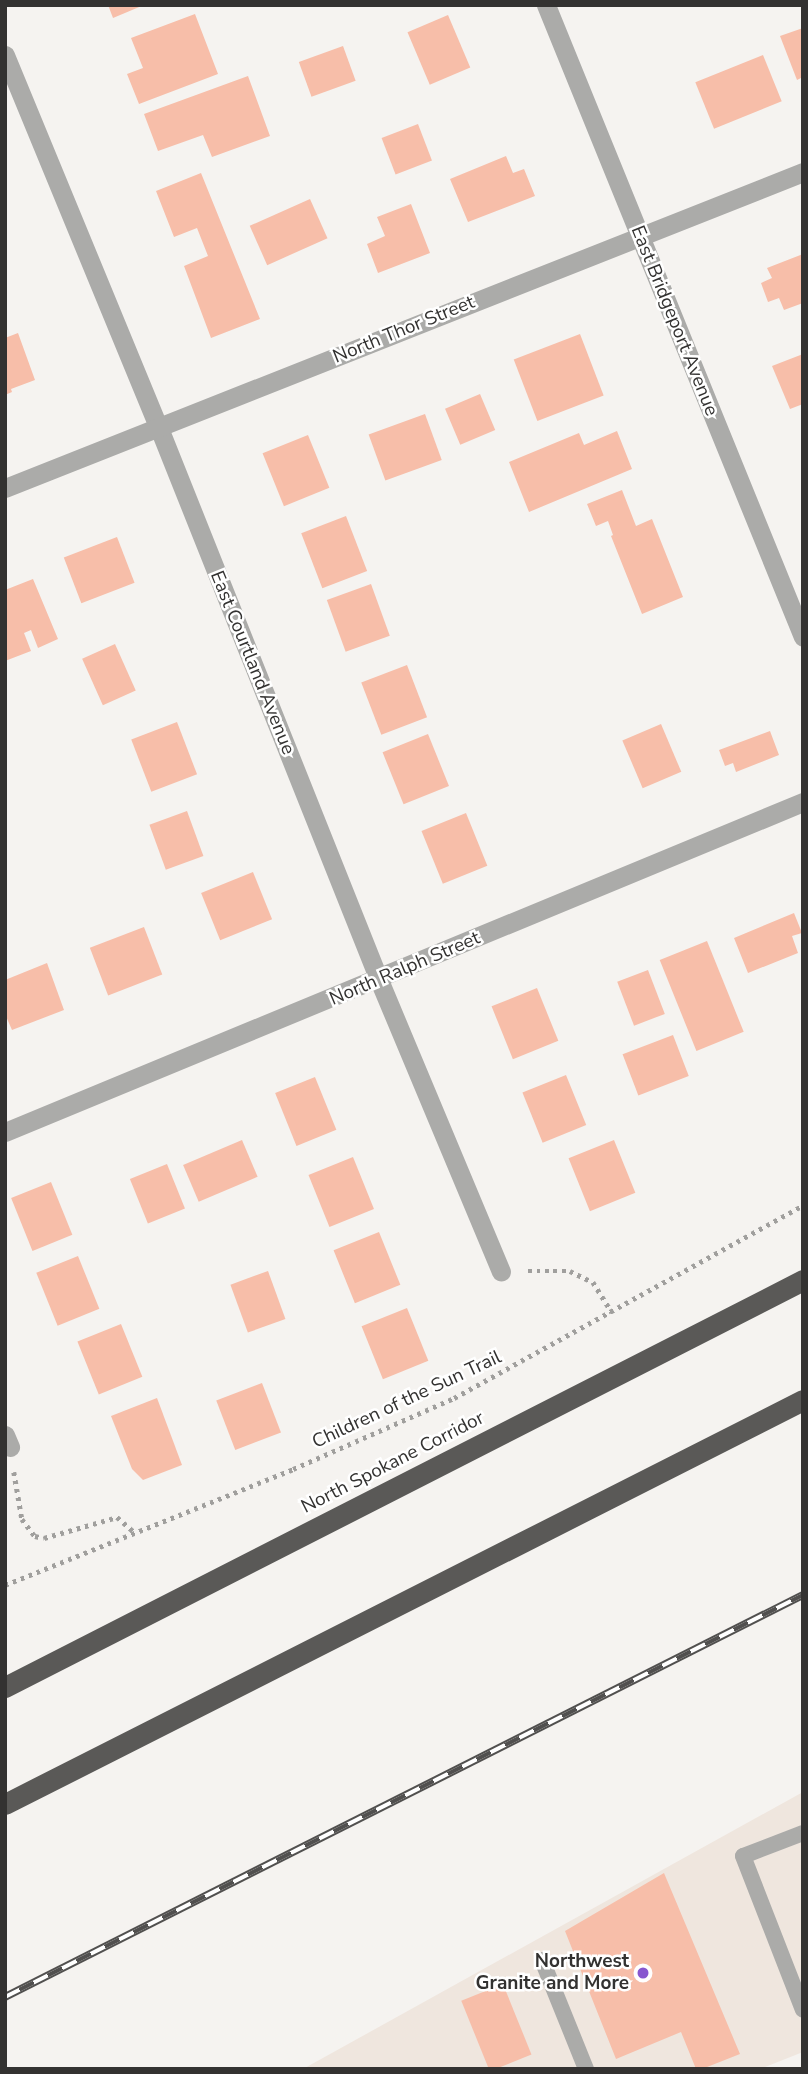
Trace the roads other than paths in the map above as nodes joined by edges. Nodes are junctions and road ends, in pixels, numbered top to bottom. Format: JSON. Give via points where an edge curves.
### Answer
{"nodes":[{"id":1,"x":546,"y":5,"type":"edge"},
{"id":2,"x":5,"y":55,"type":"edge"},
{"id":3,"x":803,"y":172,"type":"edge"},
{"id":4,"x":640,"y":237,"type":"junction"},
{"id":5,"x":159,"y":428,"type":"junction"},
{"id":6,"x":5,"y":488,"type":"edge"},
{"id":7,"x":803,"y":638,"type":"edge"},
{"id":8,"x":803,"y":803,"type":"edge"},
{"id":9,"x":379,"y":980,"type":"junction"},
{"id":10,"x":5,"y":1132,"type":"edge"},
{"id":11,"x":501,"y":1271,"type":"road end"},
{"id":12,"x":803,"y":1280,"type":"edge"},
{"id":13,"x":803,"y":1399,"type":"edge"},
{"id":14,"x":5,"y":1687,"type":"edge"},
{"id":15,"x":5,"y":1804,"type":"edge"},
{"id":16,"x":803,"y":1833,"type":"edge"},
{"id":17,"x":542,"y":1960,"type":"dead end"},
{"id":18,"x":803,"y":2010,"type":"edge"},
{"id":19,"x":586,"y":2069,"type":"edge"}],
"edges":[{"from":1,"to":4,"type":"street","name":"East Bridgeport Avenue"},
{"from":2,"to":5,"type":"street","name":"East Courtland Avenue"},
{"from":3,"to":4,"type":"street","name":"North Thor Street"},
{"from":4,"to":5,"type":"street","name":"North Thor Street"},
{"from":4,"to":7,"type":"street","name":"East Bridgeport Avenue"},
{"from":5,"to":6,"type":"street","name":"North Thor Street"},
{"from":5,"to":9,"type":"street","name":"East Courtland Avenue"},
{"from":8,"to":9,"type":"street","name":"North Ralph Street"},
{"from":9,"to":10,"type":"street","name":"North Ralph Street"},
{"from":9,"to":11,"type":"street","name":"East Courtland Avenue"},
{"from":12,"to":14,"type":"highway","name":"North Spokane Corridor"},
{"from":13,"to":15,"type":"highway"},
{"from":16,"to":18,"type":"lane","via":[[743,1856]]},
{"from":17,"to":19,"type":"lane"}]}
